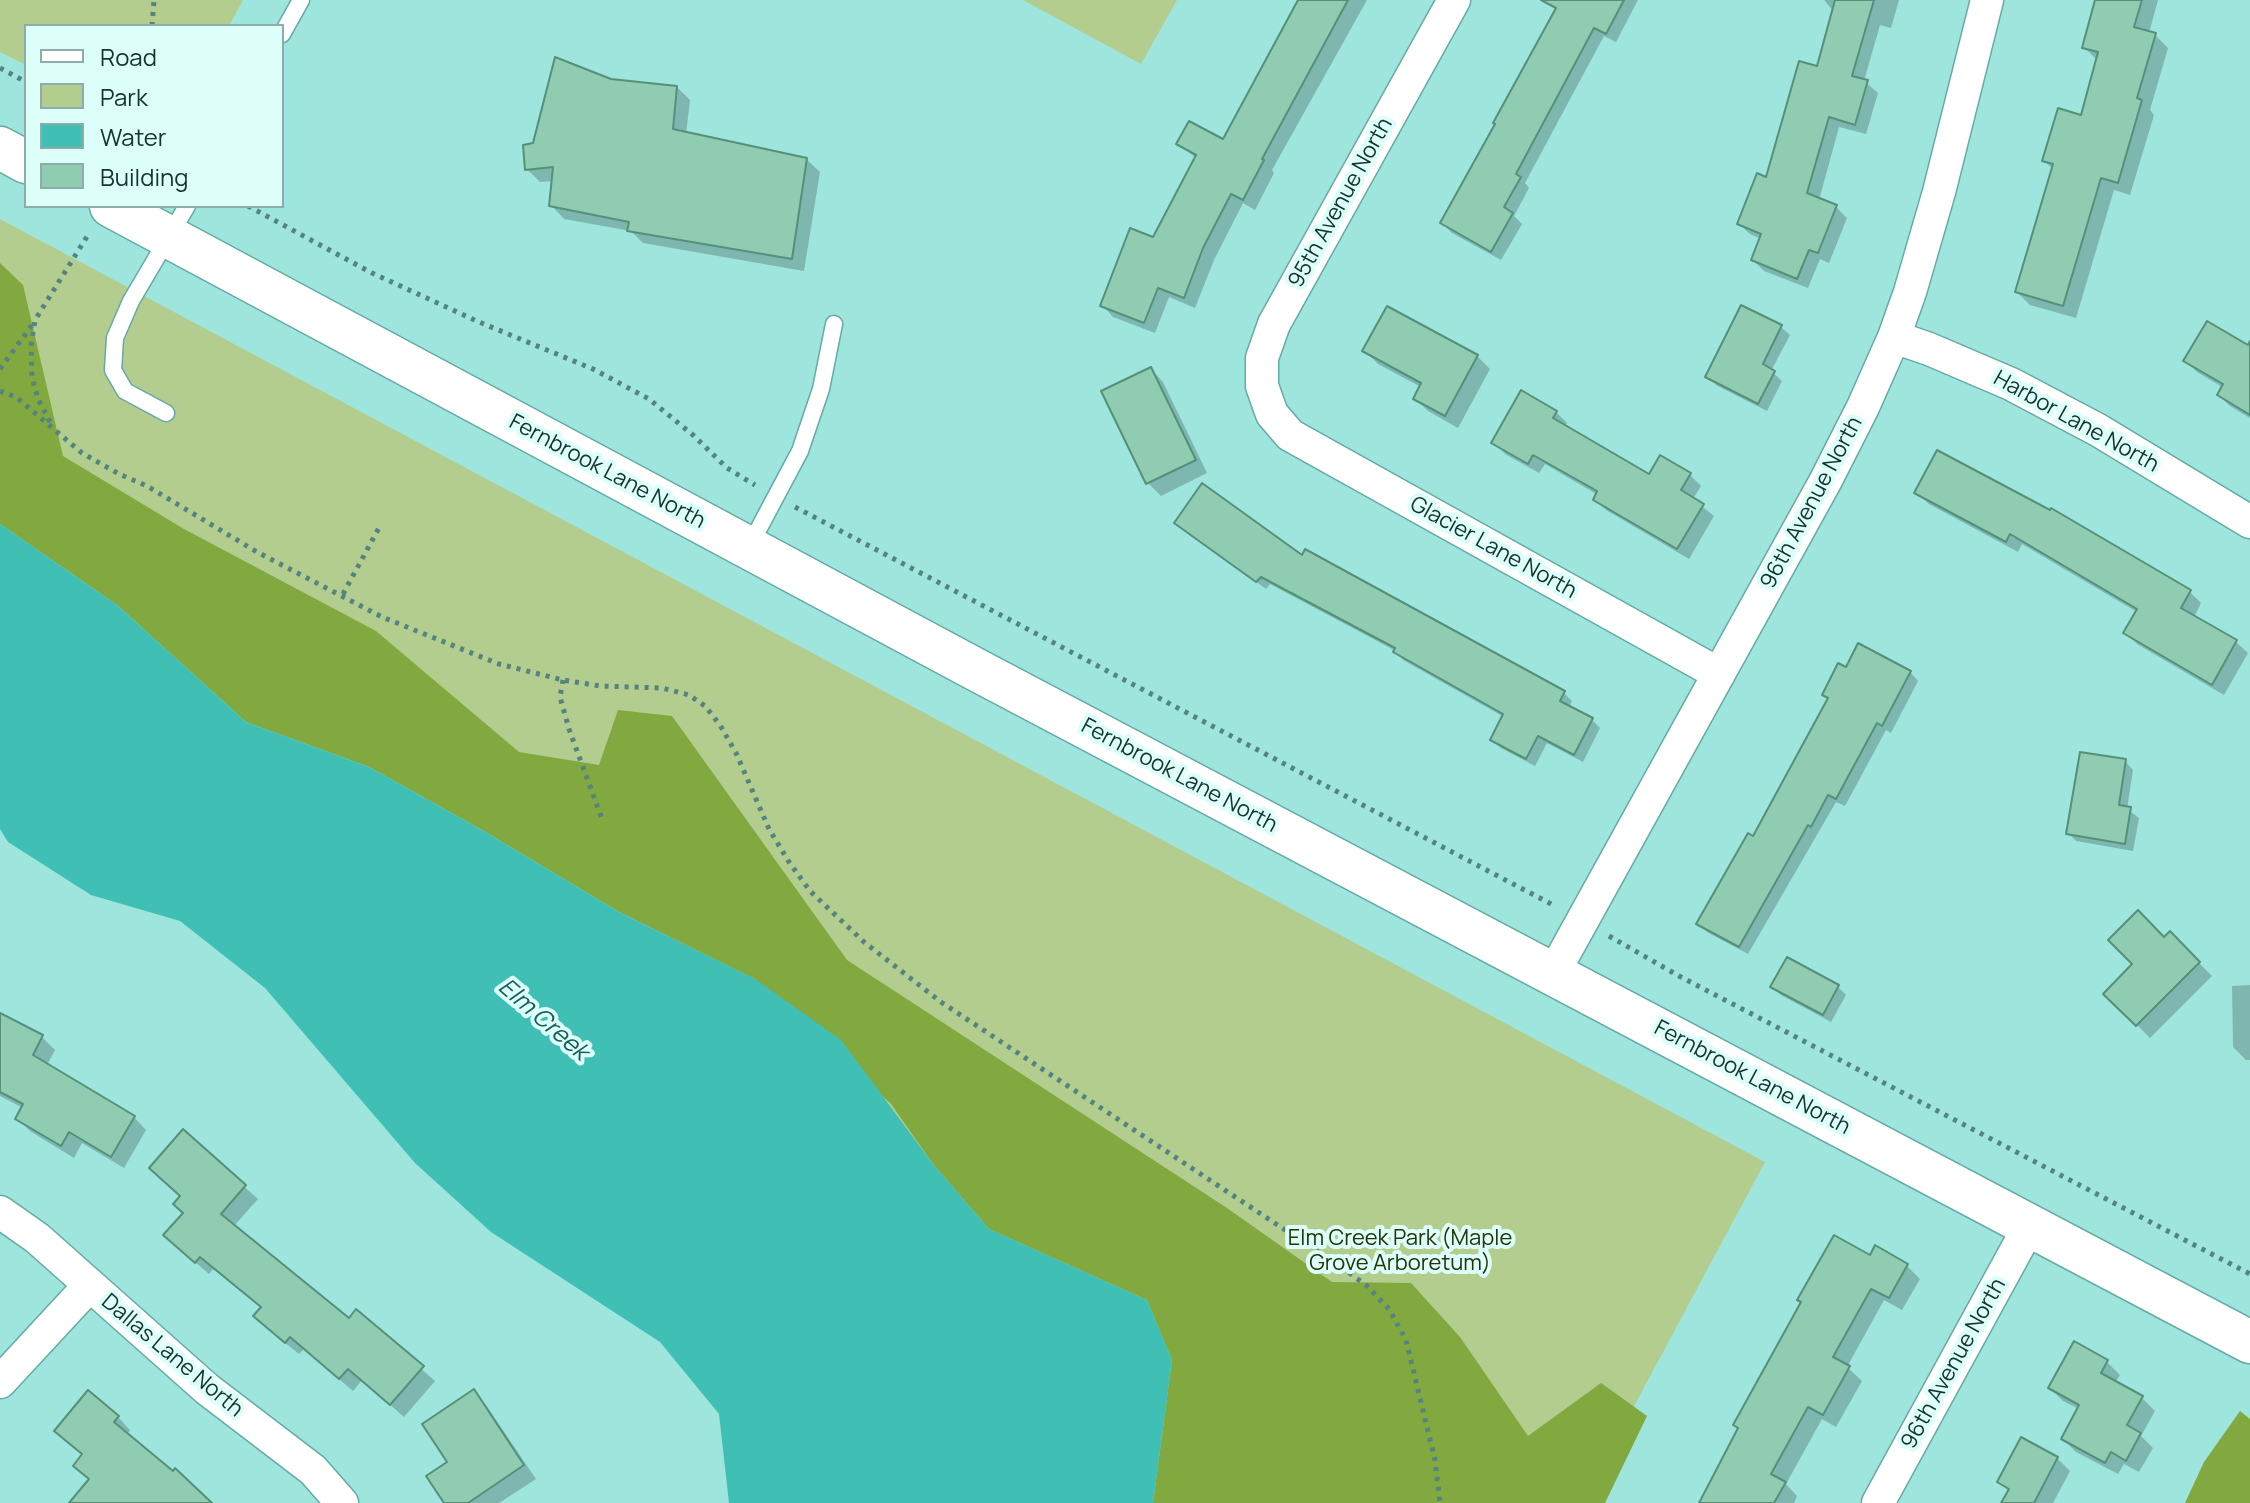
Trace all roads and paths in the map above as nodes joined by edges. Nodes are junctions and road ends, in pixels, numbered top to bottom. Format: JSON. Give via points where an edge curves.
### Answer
{"nodes":[{"id":1,"x":154,"y":0,"type":"edge"},
{"id":2,"x":301,"y":0,"type":"edge"},
{"id":3,"x":1454,"y":0,"type":"edge"},
{"id":4,"x":1987,"y":0,"type":"edge"},
{"id":5,"x":152,"y":24,"type":"edge"},
{"id":6,"x":284,"y":30,"type":"edge"},
{"id":7,"x":0,"y":68,"type":"edge"},
{"id":8,"x":24,"y":81,"type":"edge"},
{"id":9,"x":0,"y":148,"type":"edge"},
{"id":10,"x":24,"y":161,"type":"edge"},
{"id":11,"x":252,"y":208,"type":"edge"},
{"id":12,"x":98,"y":222,"type":"edge"},
{"id":13,"x":178,"y":222,"type":"edge"},
{"id":14,"x":35,"y":320,"type":"junction"},
{"id":15,"x":834,"y":324,"type":"dead end"},
{"id":16,"x":1894,"y":337,"type":"junction"},
{"id":17,"x":0,"y":369,"type":"edge"},
{"id":18,"x":0,"y":391,"type":"edge"},
{"id":19,"x":166,"y":413,"type":"dead end"},
{"id":20,"x":1272,"y":414,"type":"joint"},
{"id":21,"x":52,"y":426,"type":"junction"},
{"id":22,"x":777,"y":497,"type":"junction"},
{"id":23,"x":2250,"y":522,"type":"edge"},
{"id":24,"x":380,"y":526,"type":"dead end"},
{"id":25,"x":749,"y":548,"type":"junction"},
{"id":26,"x":343,"y":594,"type":"junction"},
{"id":27,"x":1719,"y":674,"type":"junction"},
{"id":28,"x":563,"y":680,"type":"junction"},
{"id":29,"x":602,"y":819,"type":"dead end"},
{"id":30,"x":1583,"y":921,"type":"junction"},
{"id":31,"x":1554,"y":972,"type":"junction"},
{"id":32,"x":0,"y":1212,"type":"edge"},
{"id":33,"x":2030,"y":1225,"type":"junction"},
{"id":34,"x":2250,"y":1274,"type":"edge"},
{"id":35,"x":89,"y":1286,"type":"junction"},
{"id":36,"x":2250,"y":1342,"type":"edge"},
{"id":37,"x":0,"y":1382,"type":"edge"},
{"id":38,"x":342,"y":1503,"type":"edge"},
{"id":39,"x":1440,"y":1503,"type":"edge"},
{"id":40,"x":1878,"y":1503,"type":"edge"}],
"edges":[{"from":1,"to":5,"type":"path"},
{"from":2,"to":6,"type":"lane"},
{"from":3,"to":20,"type":"street","name":"95th Avenue North","via":[[1274,324],[1262,358],[1262,386]]},
{"from":4,"to":16,"type":"street","name":"96th Avenue North","via":[[1939,192]]},
{"from":7,"to":8,"type":"path"},
{"from":9,"to":10,"type":"street"},
{"from":11,"to":22,"type":"path","via":[[372,273],[593,369],[649,399],[727,468]]},
{"from":12,"to":13,"type":"street","name":"Fernbrook Lane North"},
{"from":12,"to":14,"type":"path"},
{"from":13,"to":19,"type":"lane","via":[[115,338],[113,370],[125,391]]},
{"from":13,"to":25,"type":"street","name":"Fernbrook Lane North"},
{"from":14,"to":17,"type":"path"},
{"from":14,"to":21,"type":"path","via":[[32,377]]},
{"from":15,"to":22,"type":"lane","via":[[821,389]]},
{"from":16,"to":23,"type":"street","name":"Harbor Lane North","via":[[2011,384]]},
{"from":16,"to":27,"type":"street","name":"96th Avenue North","via":[[1826,480]]},
{"from":18,"to":21,"type":"path"},
{"from":20,"to":27,"type":"street","name":"Glacier Lane North","via":[[1290,435]]},
{"from":21,"to":26,"type":"path","via":[[82,453]]},
{"from":22,"to":25,"type":"lane"},
{"from":22,"to":30,"type":"path"},
{"from":24,"to":26,"type":"path"},
{"from":25,"to":31,"type":"street","name":"Fernbrook Lane North"},
{"from":26,"to":28,"type":"path","via":[[382,617],[499,664]]},
{"from":27,"to":30,"type":"street","name":"96th Avenue North"},
{"from":28,"to":29,"type":"path","via":[[560,697]]},
{"from":28,"to":39,"type":"path","via":[[662,688],[705,706],[736,753],[789,862],[810,891],[864,942],[941,1002],[1367,1286],[1389,1309],[1406,1340]]},
{"from":30,"to":31,"type":"street","name":"96th Avenue North"},
{"from":30,"to":34,"type":"path"},
{"from":31,"to":33,"type":"street","name":"Fernbrook Lane North"},
{"from":32,"to":35,"type":"street","name":"Dallas Lane North"},
{"from":33,"to":36,"type":"street","name":"Fernbrook Lane North"},
{"from":33,"to":40,"type":"street","name":"96th Avenue North"},
{"from":35,"to":37,"type":"street"},
{"from":35,"to":38,"type":"street","name":"Dallas Lane North","via":[[207,1389],[313,1470]]}]}
